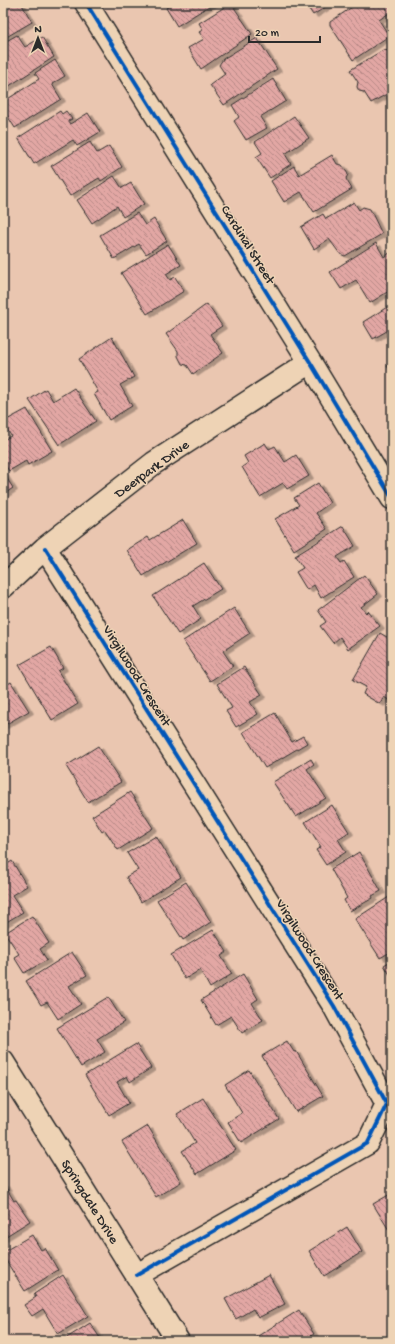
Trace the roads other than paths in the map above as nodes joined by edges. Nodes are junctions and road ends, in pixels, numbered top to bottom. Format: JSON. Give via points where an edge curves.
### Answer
{"nodes":[{"id":1,"x":86,"y":3,"type":"edge"},
{"id":2,"x":310,"y":362,"type":"junction"},
{"id":3,"x":392,"y":498,"type":"edge"},
{"id":4,"x":45,"y":548,"type":"junction"},
{"id":5,"x":3,"y":587,"type":"edge"},
{"id":6,"x":3,"y":1062,"type":"edge"},
{"id":7,"x":137,"y":1275,"type":"junction"},
{"id":8,"x":178,"y":1341,"type":"edge"}],
"edges":[{"from":1,"to":2,"type":"street","name":"Cardinal Street"},
{"from":2,"to":3,"type":"street","name":"Cardinal Street"},
{"from":2,"to":4,"type":"street","name":"Deerpark Drive","via":[[154,463]]},
{"from":4,"to":5,"type":"street","name":"Deerpark Drive"},
{"from":4,"to":7,"type":"street","name":"Virgilwood Crescent","via":[[334,1006],[386,1104],[368,1143]]},
{"from":6,"to":7,"type":"street","name":"Springdale Drive"},
{"from":7,"to":8,"type":"street","name":"Springdale Drive"}]}
